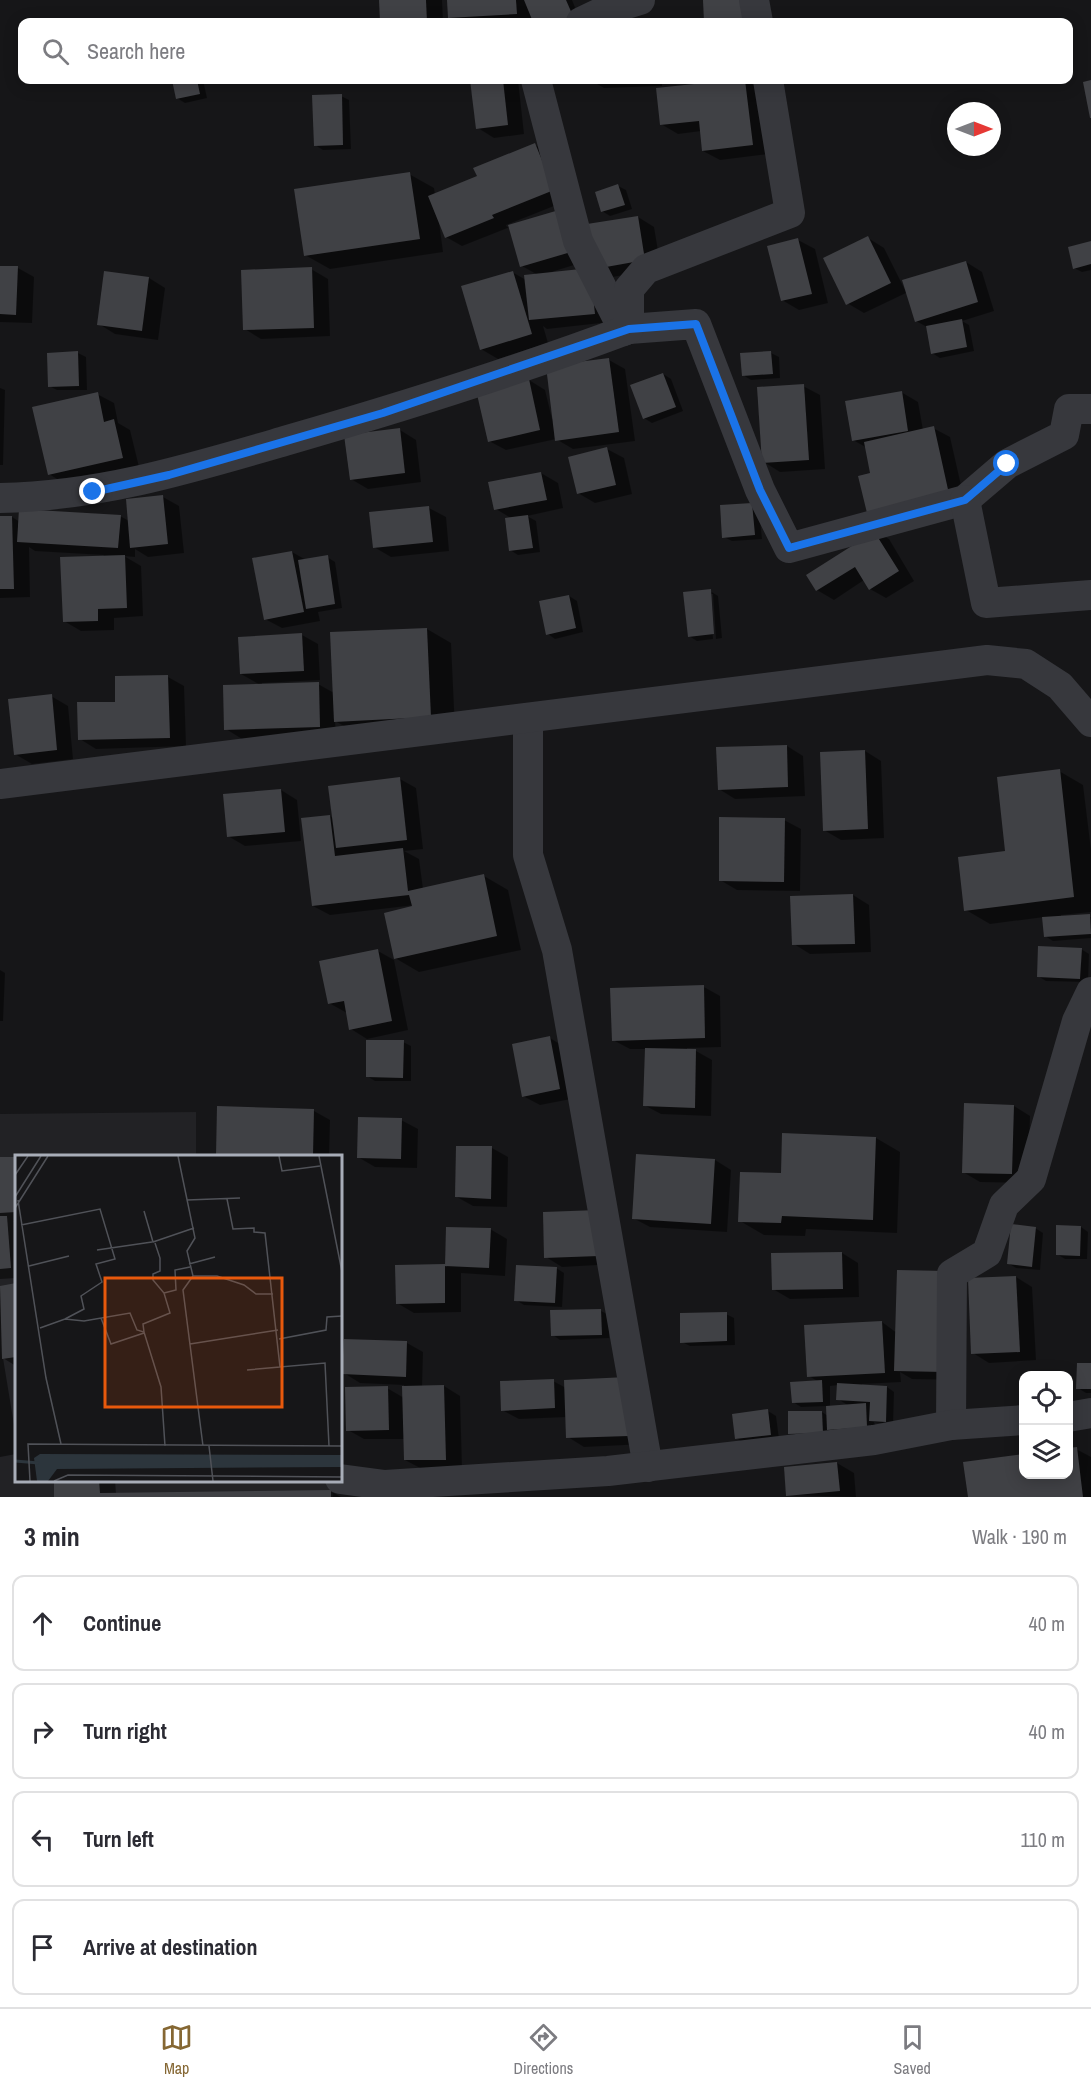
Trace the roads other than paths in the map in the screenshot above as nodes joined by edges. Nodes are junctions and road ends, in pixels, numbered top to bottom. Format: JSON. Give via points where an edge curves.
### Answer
{"nodes":[{"id":1,"x":640,"y":0,"type":"edge"},
{"id":2,"x":754,"y":0,"type":"edge"},
{"id":3,"x":589,"y":18,"type":"edge"},
{"id":4,"x":757,"y":18,"type":"edge"},
{"id":5,"x":537,"y":84,"type":"edge"},
{"id":6,"x":769,"y":84,"type":"edge"},
{"id":7,"x":626,"y":330,"type":"junction"},
{"id":8,"x":1091,"y":409,"type":"edge"},
{"id":9,"x":0,"y":498,"type":"edge"},
{"id":10,"x":965,"y":500,"type":"junction"},
{"id":11,"x":1091,"y":595,"type":"edge"},
{"id":12,"x":528,"y":718,"type":"junction"},
{"id":13,"x":1091,"y":723,"type":"edge"},
{"id":14,"x":0,"y":784,"type":"edge"},
{"id":15,"x":1091,"y":992,"type":"edge"},
{"id":16,"x":1091,"y":1413,"type":"edge"},
{"id":17,"x":1073,"y":1416,"type":"edge"},
{"id":18,"x":1019,"y":1420,"type":"edge"},
{"id":19,"x":951,"y":1425,"type":"junction"},
{"id":20,"x":648,"y":1467,"type":"junction"},
{"id":21,"x":342,"y":1479,"type":"edge"},
{"id":22,"x":334,"y":1482,"type":"edge"},
{"id":23,"x":577,"y":1485,"type":"edge"},
{"id":24,"x":335,"y":1497,"type":"edge"}],
"edges":[{"from":1,"to":3,"type":"street"},
{"from":2,"to":4,"type":"street"},
{"from":5,"to":7,"type":"street","via":[[578,241]]},
{"from":6,"to":7,"type":"street","via":[[790,213],[646,269],[629,289]]},
{"from":7,"to":9,"type":"street","via":[[383,413],[169,475],[93,492]]},
{"from":7,"to":10,"type":"street","via":[[696,324],[760,490],[789,548]]},
{"from":8,"to":10,"type":"street","via":[[1069,409],[1064,435],[1007,464]]},
{"from":10,"to":11,"type":"street","via":[[986,603]]},
{"from":12,"to":13,"type":"street","via":[[987,660],[1026,664],[1060,686]]},
{"from":12,"to":14,"type":"street"},
{"from":12,"to":20,"type":"street","via":[[528,855],[557,950]]},
{"from":15,"to":19,"type":"street","via":[[1073,1032],[1031,1179],[1005,1205],[987,1253],[952,1274]]},
{"from":16,"to":17,"type":"street"},
{"from":18,"to":19,"type":"street"},
{"from":19,"to":20,"type":"street","via":[[874,1440]]},
{"from":20,"to":23,"type":"street"},
{"from":21,"to":23,"type":"street","via":[[385,1485]]},
{"from":22,"to":24,"type":"street"}]}
